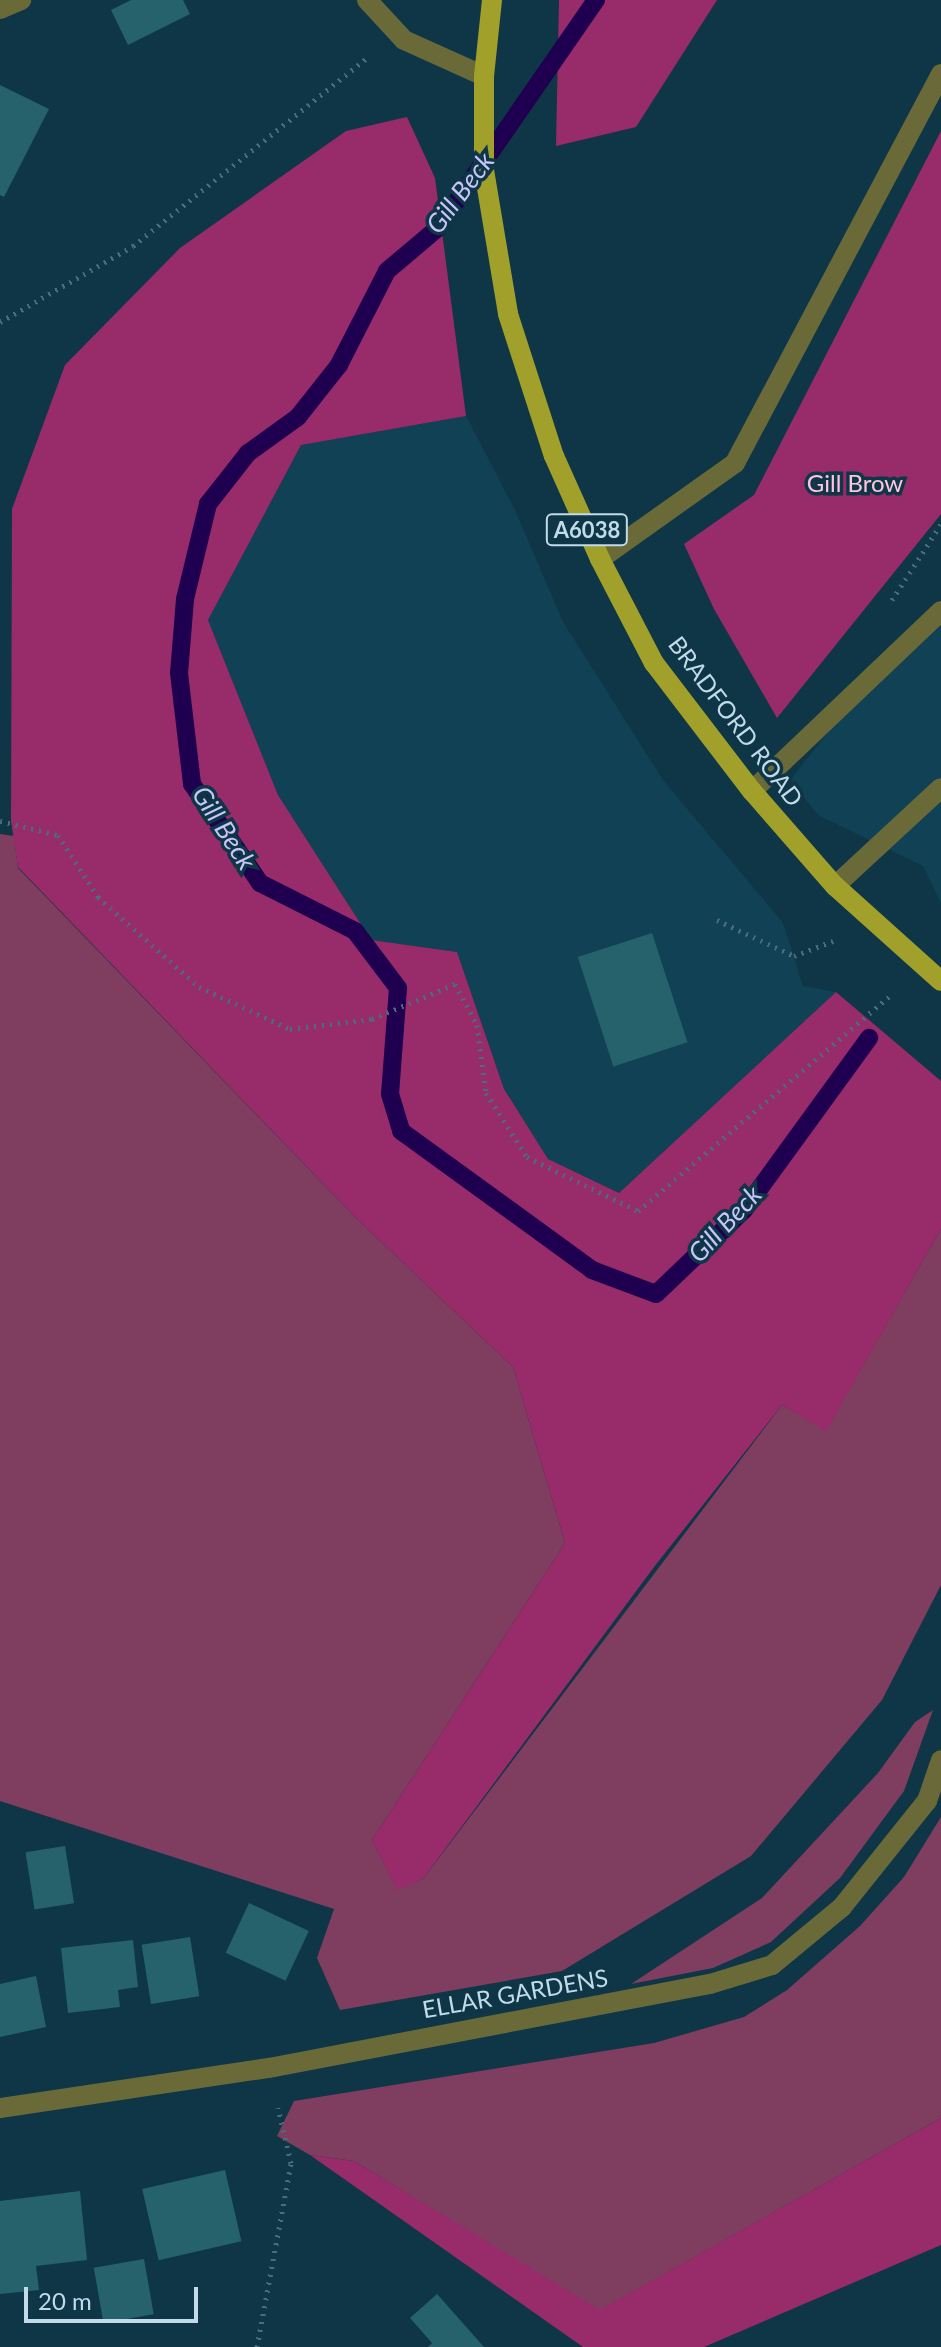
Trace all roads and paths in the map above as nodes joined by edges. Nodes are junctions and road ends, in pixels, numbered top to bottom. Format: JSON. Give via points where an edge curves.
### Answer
{"nodes":[{"id":1,"x":21,"y":0,"type":"edge"},
{"id":2,"x":367,"y":0,"type":"edge"},
{"id":3,"x":492,"y":0,"type":"edge"},
{"id":4,"x":0,"y":9,"type":"edge"},
{"id":5,"x":404,"y":40,"type":"junction"},
{"id":6,"x":941,"y":74,"type":"edge"},
{"id":7,"x":484,"y":76,"type":"junction"},
{"id":8,"x":0,"y":322,"type":"edge"},
{"id":9,"x":600,"y":559,"type":"junction"},
{"id":10,"x":941,"y":611,"type":"edge"},
{"id":11,"x":941,"y":788,"type":"edge"},
{"id":12,"x":752,"y":791,"type":"junction"},
{"id":13,"x":0,"y":821,"type":"edge"},
{"id":14,"x":835,"y":886,"type":"junction"},
{"id":15,"x":717,"y":920,"type":"dead end"},
{"id":16,"x":878,"y":925,"type":"junction"},
{"id":17,"x":924,"y":966,"type":"junction"},
{"id":18,"x":941,"y":981,"type":"edge"},
{"id":19,"x":941,"y":1760,"type":"edge"},
{"id":20,"x":269,"y":2068,"type":"junction"},
{"id":21,"x":0,"y":2108,"type":"edge"},
{"id":22,"x":257,"y":2347,"type":"edge"}],
"edges":[{"from":1,"to":4,"type":"street"},
{"from":2,"to":5,"type":"street"},
{"from":3,"to":7,"type":"main road","name":"BRADFORD ROAD","number":"A6038"},
{"from":5,"to":7,"type":"street"},
{"from":5,"to":8,"type":"path","via":[[360,61],[133,246]]},
{"from":6,"to":9,"type":"street","via":[[735,463]]},
{"from":7,"to":9,"type":"main road","name":"BRADFORD ROAD","number":"A6038","via":[[484,170],[508,314],[554,456]]},
{"from":9,"to":12,"type":"main road","name":"BRADFORD ROAD","number":"A6038","via":[[654,663]]},
{"from":10,"to":12,"type":"street"},
{"from":11,"to":14,"type":"street"},
{"from":12,"to":14,"type":"main road","name":"BRADFORD ROAD","number":"A6038"},
{"from":13,"to":17,"type":"path","via":[[58,835],[98,897],[199,987],[290,1029],[372,1019],[455,984],[477,1025],[486,1093],[527,1157],[638,1211]]},
{"from":14,"to":16,"type":"main road","name":"BRADFORD ROAD","number":"A6038"},
{"from":15,"to":16,"type":"path","via":[[794,956]]},
{"from":16,"to":17,"type":"main road","name":"BRADFORD ROAD","number":"A6038"},
{"from":17,"to":18,"type":"main road","number":"A6038"},
{"from":19,"to":20,"type":"street","name":"ELLAR GARDENS","via":[[927,1801],[842,1907],[772,1965],[710,1984]]},
{"from":20,"to":21,"type":"street","name":"ELLAR GARDENS"},
{"from":20,"to":22,"type":"path","via":[[291,2163]]}]}
